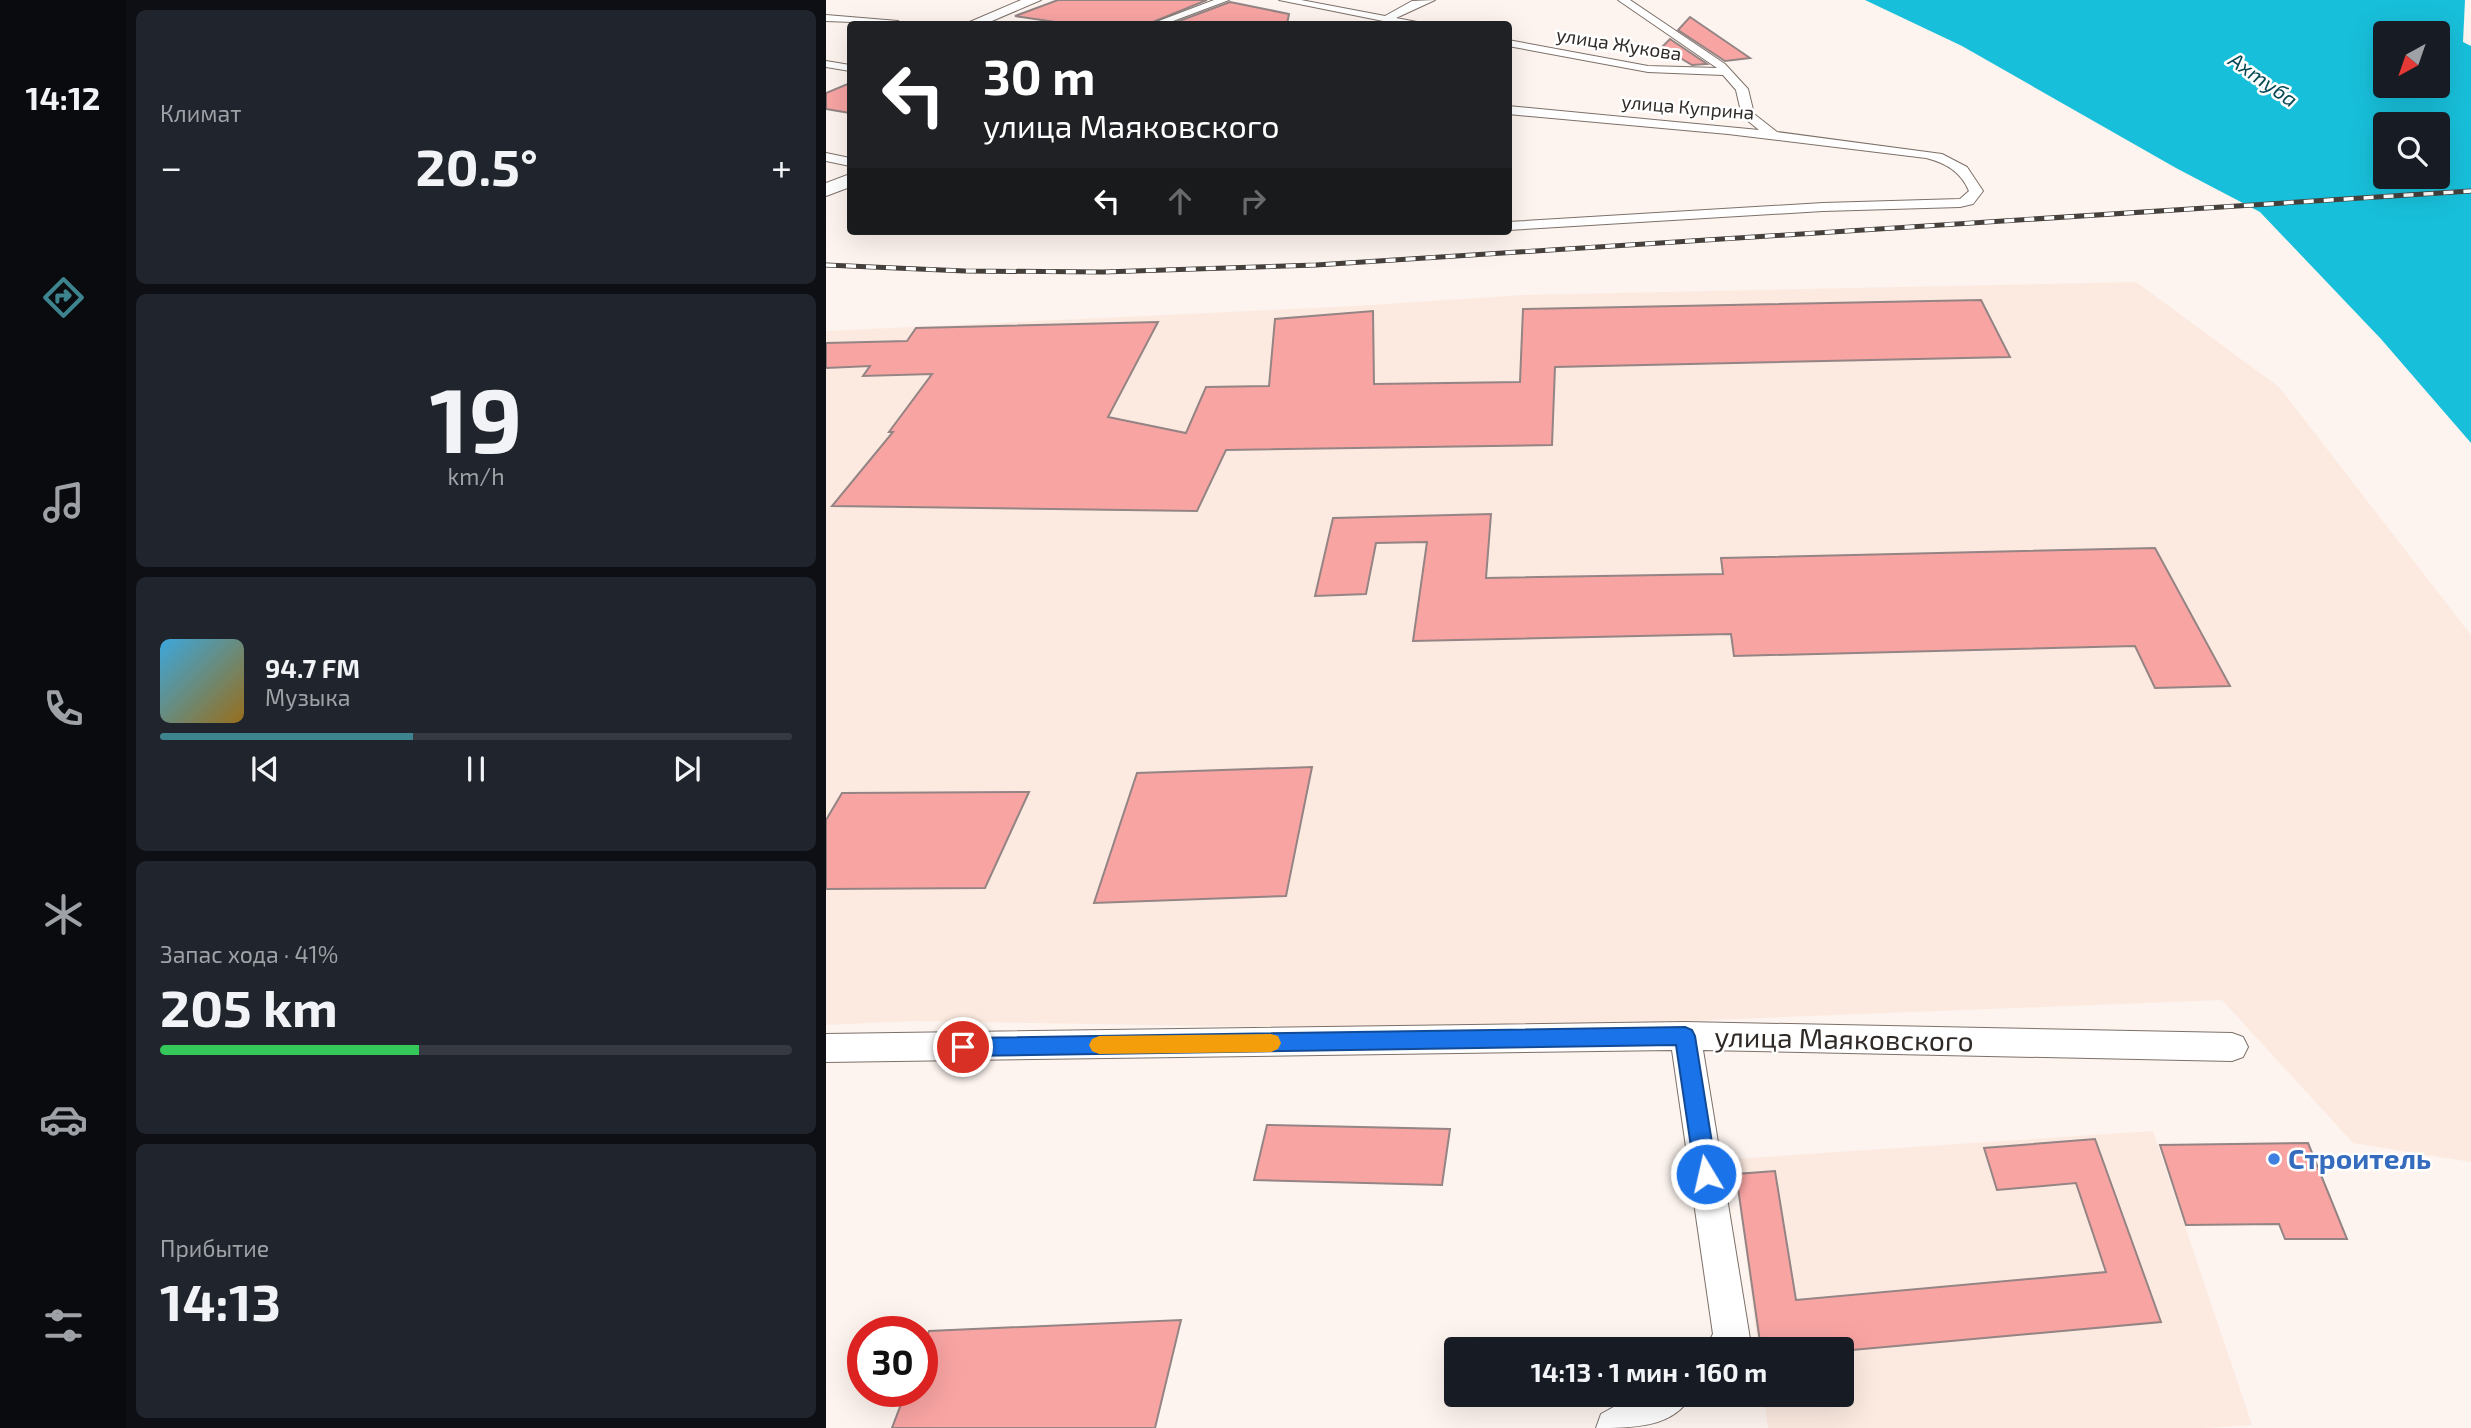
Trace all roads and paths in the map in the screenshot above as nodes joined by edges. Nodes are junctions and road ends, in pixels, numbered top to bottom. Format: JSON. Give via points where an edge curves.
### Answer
{"nodes":[{"id":1,"x":1034,"y":0,"type":"edge"},
{"id":2,"x":1224,"y":0,"type":"edge"},
{"id":3,"x":1284,"y":0,"type":"edge"},
{"id":4,"x":1430,"y":0,"type":"edge"},
{"id":5,"x":1623,"y":0,"type":"edge"},
{"id":6,"x":826,"y":7,"type":"edge"},
{"id":7,"x":828,"y":17,"type":"edge"},
{"id":8,"x":1388,"y":18,"type":"junction"},
{"id":9,"x":859,"y":21,"type":"edge"},
{"id":10,"x":877,"y":21,"type":"edge"},
{"id":11,"x":981,"y":21,"type":"edge"},
{"id":12,"x":1164,"y":21,"type":"edge"},
{"id":13,"x":1400,"y":21,"type":"edge"},
{"id":14,"x":1512,"y":44,"type":"edge"},
{"id":15,"x":826,"y":64,"type":"edge"},
{"id":16,"x":847,"y":68,"type":"edge"},
{"id":17,"x":1724,"y":72,"type":"junction"},
{"id":18,"x":1512,"y":110,"type":"edge"},
{"id":19,"x":1771,"y":134,"type":"junction"},
{"id":20,"x":826,"y":157,"type":"edge"},
{"id":21,"x":847,"y":161,"type":"edge"},
{"id":22,"x":847,"y":181,"type":"edge"},
{"id":23,"x":826,"y":190,"type":"edge"},
{"id":24,"x":1512,"y":226,"type":"edge"},
{"id":25,"x":1685,"y":1036,"type":"junction"},
{"id":26,"x":2232,"y":1047,"type":"dead end"},
{"id":27,"x":826,"y":1048,"type":"edge"},
{"id":28,"x":1732,"y":1337,"type":"edge"},
{"id":29,"x":1651,"y":1407,"type":"edge"},
{"id":30,"x":1615,"y":1428,"type":"edge"}],
"edges":[{"from":1,"to":11,"type":"main road"},
{"from":2,"to":12,"type":"street"},
{"from":3,"to":8,"type":"street"},
{"from":4,"to":8,"type":"street"},
{"from":5,"to":17,"type":"street","via":[[1714,60]]},
{"from":6,"to":10,"type":"street","via":[[862,13]]},
{"from":7,"to":9,"type":"street"},
{"from":8,"to":13,"type":"street"},
{"from":14,"to":17,"type":"street","name":"улица Жукова","via":[[1648,69]]},
{"from":15,"to":16,"type":"street"},
{"from":17,"to":19,"type":"street","via":[[1742,89],[1748,116]]},
{"from":18,"to":19,"type":"street","name":"улица Куприна"},
{"from":19,"to":24,"type":"street","name":"улица Куприна","via":[[1948,161],[1968,174],[1976,191],[1960,203]]},
{"from":20,"to":21,"type":"street"},
{"from":22,"to":23,"type":"main road"},
{"from":25,"to":26,"type":"street","name":"улица Маяковского"},
{"from":25,"to":27,"type":"street","name":"улица Маяковского"},
{"from":25,"to":28,"type":"street"},
{"from":29,"to":30,"type":"street"}]}
